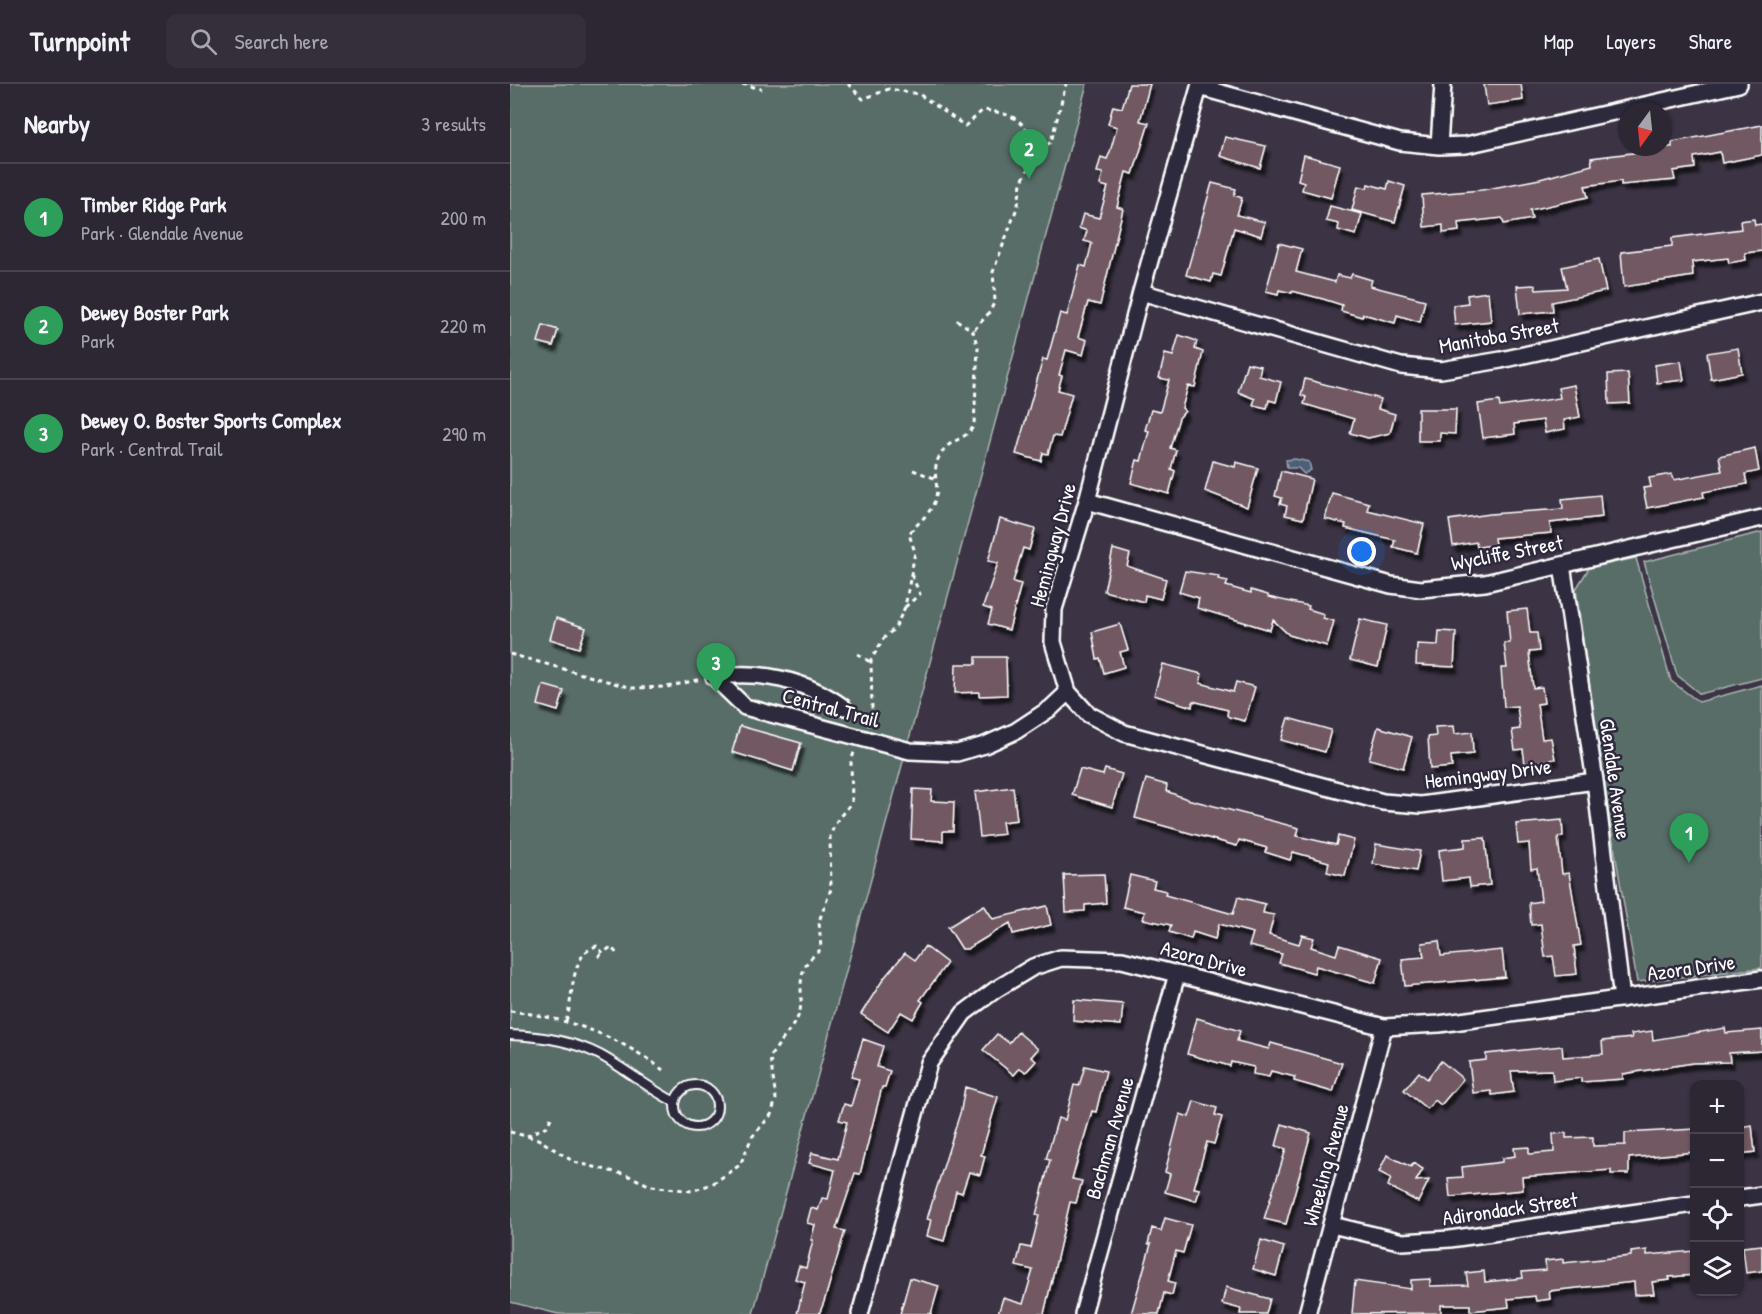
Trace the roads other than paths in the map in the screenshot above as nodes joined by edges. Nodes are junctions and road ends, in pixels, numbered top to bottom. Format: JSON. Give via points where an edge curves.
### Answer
{"nodes":[{"id":1,"x":1443,"y":84,"type":"edge"},
{"id":2,"x":1739,"y":84,"type":"edge"},
{"id":3,"x":1200,"y":85,"type":"edge"},
{"id":4,"x":1439,"y":146,"type":"junction"},
{"id":5,"x":1141,"y":292,"type":"junction"},
{"id":6,"x":1762,"y":302,"type":"edge"},
{"id":7,"x":1088,"y":501,"type":"junction"},
{"id":8,"x":1762,"y":518,"type":"edge"},
{"id":9,"x":1562,"y":565,"type":"junction"},
{"id":10,"x":1068,"y":692,"type":"junction"},
{"id":11,"x":843,"y":707,"type":"dead end"},
{"id":12,"x":1595,"y":781,"type":"junction"},
{"id":13,"x":1177,"y":974,"type":"junction"},
{"id":14,"x":1762,"y":979,"type":"edge"},
{"id":15,"x":1622,"y":999,"type":"junction"},
{"id":16,"x":1384,"y":1027,"type":"junction"},
{"id":17,"x":510,"y":1035,"type":"edge"},
{"id":18,"x":675,"y":1102,"type":"junction"},
{"id":19,"x":1762,"y":1195,"type":"edge"},
{"id":20,"x":1744,"y":1197,"type":"edge"},
{"id":21,"x":1690,"y":1205,"type":"edge"},
{"id":22,"x":1332,"y":1225,"type":"junction"},
{"id":23,"x":860,"y":1314,"type":"edge"},
{"id":24,"x":1083,"y":1314,"type":"edge"},
{"id":25,"x":1307,"y":1314,"type":"edge"}],
"edges":[{"from":1,"to":4,"type":"street"},
{"from":2,"to":4,"type":"street","via":[[1466,145]]},
{"from":3,"to":4,"type":"street","via":[[1400,142]]},
{"from":3,"to":5,"type":"street","name":"Hemingway Drive"},
{"from":5,"to":6,"type":"street","name":"Manitoba Street","via":[[1401,366],[1441,370]]},
{"from":5,"to":7,"type":"street","name":"Hemingway Drive"},
{"from":7,"to":9,"type":"street","name":"Wycliffe Street","via":[[1391,585],[1421,589],[1485,584]]},
{"from":7,"to":10,"type":"street","name":"Hemingway Drive","via":[[1054,609],[1053,642]]},
{"from":8,"to":9,"type":"street","name":"Wycliffe Street"},
{"from":9,"to":12,"type":"street","name":"Glendale Avenue"},
{"from":10,"to":11,"type":"street","name":"Central Trail","via":[[1016,731],[957,753],[910,751],[745,707],[714,678],[731,675],[800,682]]},
{"from":10,"to":12,"type":"street","name":"Hemingway Drive","via":[[1088,714],[1124,733],[1383,802],[1421,805]]},
{"from":12,"to":15,"type":"street","name":"Glendale Avenue"},
{"from":13,"to":16,"type":"street","name":"Azora Drive"},
{"from":13,"to":23,"type":"street","name":"Azora Drive","via":[[1122,960],[1061,958],[1033,968],[964,1013],[929,1063]]},
{"from":13,"to":24,"type":"street","name":"Bachman Avenue"},
{"from":14,"to":15,"type":"street","name":"Azora Drive"},
{"from":15,"to":16,"type":"street","name":"Azora Drive","via":[[1439,1024]]},
{"from":16,"to":22,"type":"street","name":"Wheeling Avenue"},
{"from":17,"to":18,"type":"lane","via":[[541,1037],[599,1054]]},
{"from":18,"to":18,"type":"lane","via":[[676,1114],[688,1125],[705,1124],[716,1111],[714,1096],[702,1086],[687,1087]]},
{"from":19,"to":20,"type":"street"},
{"from":21,"to":22,"type":"street","name":"Adirondack Street","via":[[1450,1239],[1403,1242]]},
{"from":22,"to":25,"type":"street","name":"Wheeling Avenue"}]}
